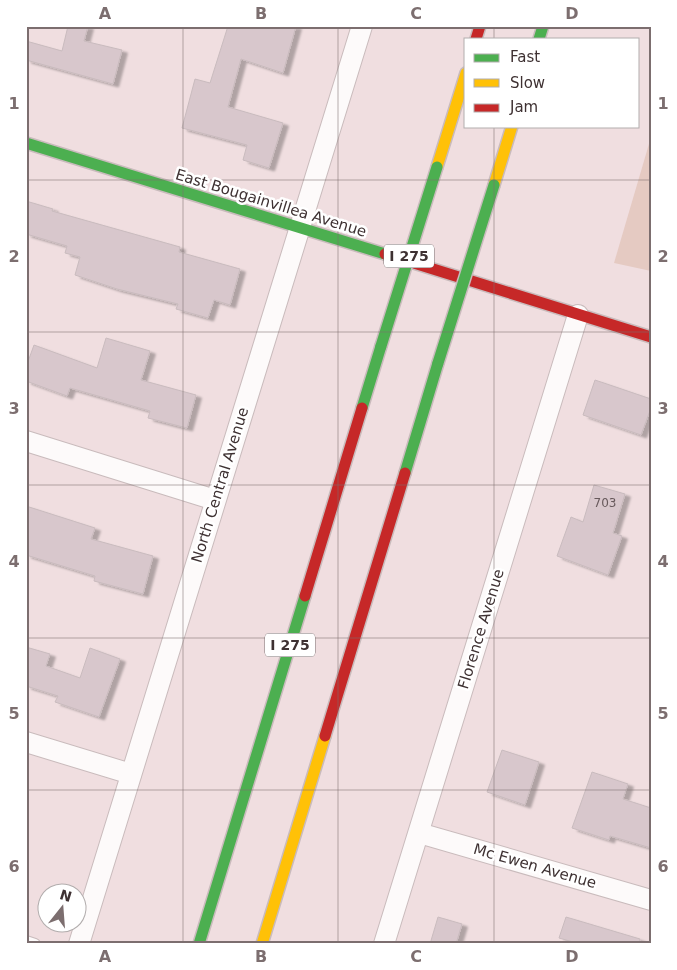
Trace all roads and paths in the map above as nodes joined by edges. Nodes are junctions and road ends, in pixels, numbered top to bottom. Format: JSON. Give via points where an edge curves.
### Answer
{"nodes":[{"id":1,"x":362,"y":26,"type":"edge"},
{"id":2,"x":480,"y":26,"type":"edge"},
{"id":3,"x":543,"y":26,"type":"edge"},
{"id":4,"x":476,"y":38,"type":"edge"},
{"id":5,"x":539,"y":38,"type":"edge"},
{"id":6,"x":464,"y":79,"type":"edge"},
{"id":7,"x":511,"y":128,"type":"edge"},
{"id":8,"x":26,"y":143,"type":"edge"},
{"id":9,"x":300,"y":228,"type":"junction"},
{"id":10,"x":578,"y":315,"type":"junction"},
{"id":11,"x":651,"y":337,"type":"edge"},
{"id":12,"x":26,"y":441,"type":"edge"},
{"id":13,"x":215,"y":500,"type":"junction"},
{"id":14,"x":26,"y":742,"type":"edge"},
{"id":15,"x":130,"y":774,"type":"junction"},
{"id":16,"x":419,"y":833,"type":"junction"},
{"id":17,"x":651,"y":900,"type":"edge"},
{"id":18,"x":26,"y":941,"type":"edge"},
{"id":19,"x":35,"y":944,"type":"edge"},
{"id":20,"x":79,"y":944,"type":"edge"},
{"id":21,"x":199,"y":944,"type":"edge"},
{"id":22,"x":262,"y":944,"type":"edge"},
{"id":23,"x":384,"y":944,"type":"edge"}],
"edges":[{"from":1,"to":9,"type":"street","name":"North Central Avenue"},
{"from":2,"to":4,"type":"main road"},
{"from":3,"to":5,"type":"main road"},
{"from":6,"to":21,"type":"main road","number":"I 275","bridge":true},
{"from":7,"to":22,"type":"main road","bridge":true},
{"from":8,"to":9,"type":"main road","name":"East Bougainvillea Avenue"},
{"from":9,"to":10,"type":"main road","name":"East Bougainvillea Avenue"},
{"from":9,"to":13,"type":"street","name":"North Central Avenue"},
{"from":10,"to":11,"type":"main road","name":"East Bougainvillea Avenue"},
{"from":10,"to":16,"type":"street","name":"Florence Avenue"},
{"from":12,"to":13,"type":"street"},
{"from":13,"to":15,"type":"street","name":"North Central Avenue"},
{"from":14,"to":15,"type":"street"},
{"from":15,"to":20,"type":"street","name":"North Central Avenue"},
{"from":16,"to":17,"type":"street","name":"Mc Ewen Avenue"},
{"from":16,"to":23,"type":"street","name":"Florence Avenue"},
{"from":18,"to":19,"type":"lane"}]}
